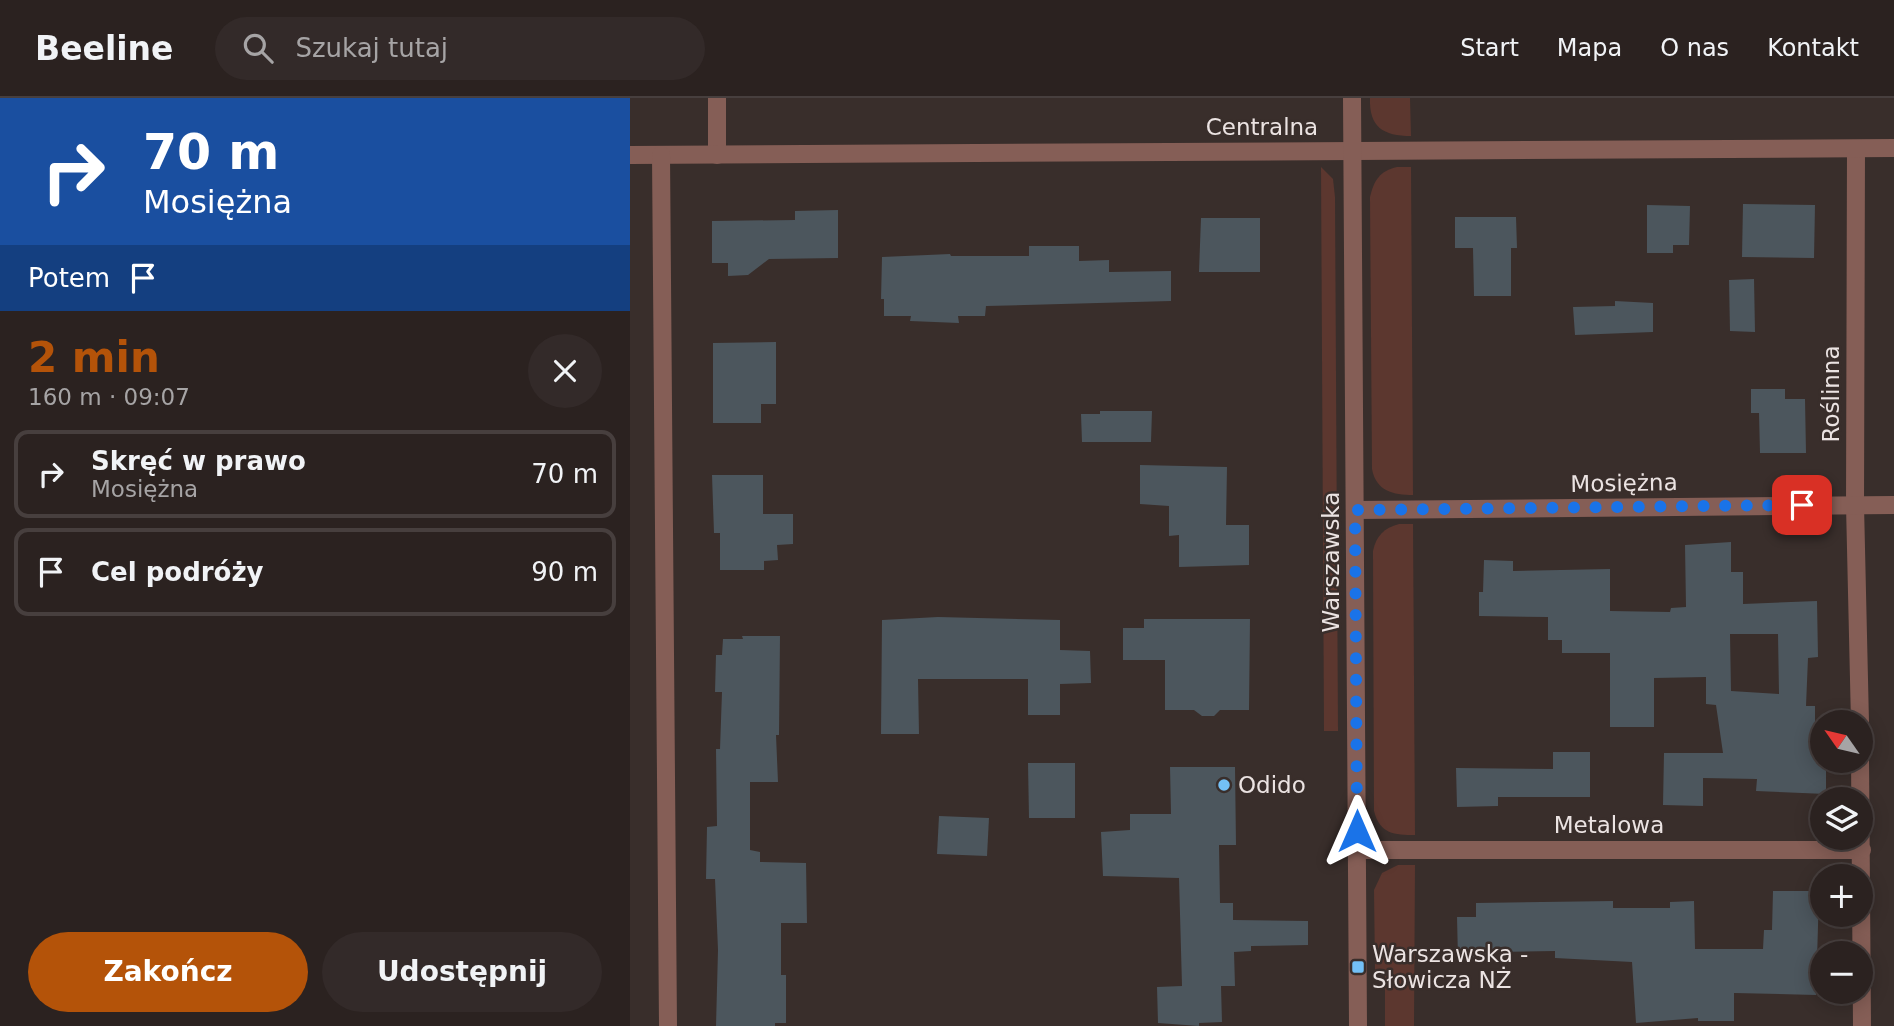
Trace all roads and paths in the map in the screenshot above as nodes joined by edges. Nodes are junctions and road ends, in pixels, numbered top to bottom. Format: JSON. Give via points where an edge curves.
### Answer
{"nodes":[{"id":1,"x":717,"y":98,"type":"edge"},
{"id":2,"x":1352,"y":98,"type":"edge"},
{"id":3,"x":1894,"y":148,"type":"edge"},
{"id":4,"x":1856,"y":149,"type":"junction"},
{"id":5,"x":1353,"y":151,"type":"junction"},
{"id":6,"x":630,"y":155,"type":"edge"},
{"id":7,"x":662,"y":155,"type":"junction"},
{"id":8,"x":717,"y":155,"type":"junction"},
{"id":9,"x":1855,"y":505,"type":"junction"},
{"id":10,"x":1894,"y":505,"type":"edge"},
{"id":11,"x":1355,"y":510,"type":"junction"},
{"id":12,"x":1860,"y":710,"type":"edge"},
{"id":13,"x":1357,"y":850,"type":"junction"},
{"id":14,"x":1810,"y":850,"type":"edge"},
{"id":15,"x":1862,"y":850,"type":"edge"},
{"id":16,"x":668,"y":1026,"type":"edge"},
{"id":17,"x":1358,"y":1026,"type":"edge"},
{"id":18,"x":1862,"y":1026,"type":"edge"}],
"edges":[{"from":1,"to":8,"type":"street"},
{"from":2,"to":5,"type":"street","name":"Warszawska"},
{"from":3,"to":4,"type":"street","name":"Centralna"},
{"from":4,"to":5,"type":"street","name":"Centralna"},
{"from":4,"to":9,"type":"street","name":"Roślinna"},
{"from":5,"to":8,"type":"street","name":"Centralna"},
{"from":5,"to":11,"type":"street","name":"Warszawska"},
{"from":6,"to":7,"type":"street","name":"Centralna"},
{"from":7,"to":8,"type":"street","name":"Centralna"},
{"from":7,"to":16,"type":"street"},
{"from":9,"to":10,"type":"street","name":"Mosiężna"},
{"from":9,"to":11,"type":"street","name":"Mosiężna"},
{"from":9,"to":12,"type":"street","name":"Roślinna"},
{"from":11,"to":13,"type":"street","name":"Warszawska"},
{"from":13,"to":14,"type":"street","name":"Metalowa"},
{"from":13,"to":17,"type":"street","name":"Warszawska"},
{"from":15,"to":18,"type":"street"}]}
